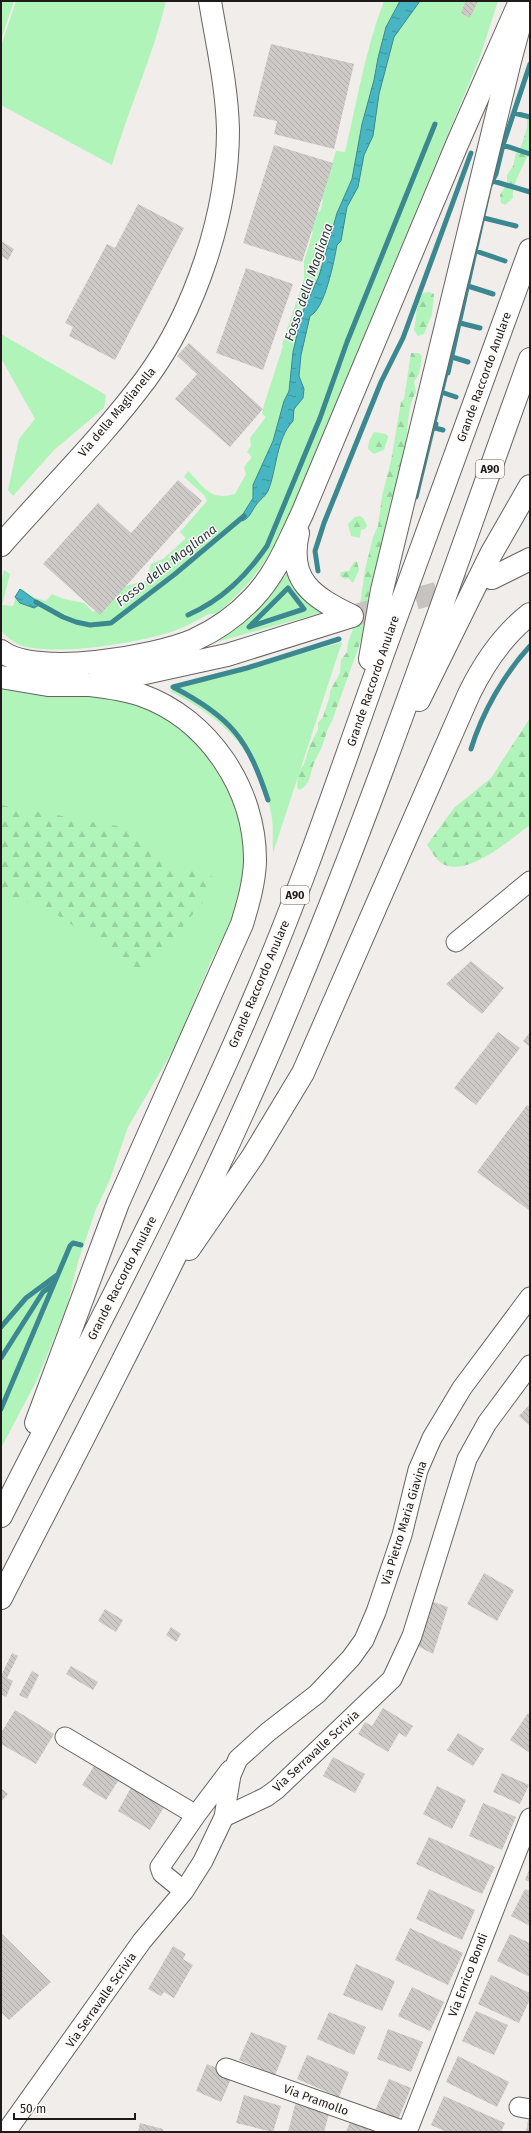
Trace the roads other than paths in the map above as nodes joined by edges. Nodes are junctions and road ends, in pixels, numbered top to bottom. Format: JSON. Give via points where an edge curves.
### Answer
{"nodes":[{"id":1,"x":210,"y":1,"type":"edge"},
{"id":2,"x":520,"y":1,"type":"edge"},
{"id":3,"x":526,"y":1,"type":"edge"},
{"id":4,"x":530,"y":250,"type":"edge"},
{"id":5,"x":530,"y":359,"type":"edge"},
{"id":6,"x":530,"y":486,"type":"edge"},
{"id":7,"x":302,"y":514,"type":"junction"},
{"id":8,"x":1,"y":545,"type":"edge"},
{"id":9,"x":530,"y":559,"type":"edge"},
{"id":10,"x":530,"y":572,"type":"edge"},
{"id":11,"x":530,"y":614,"type":"edge"},
{"id":12,"x":2,"y":664,"type":"edge"},
{"id":13,"x":90,"y":685,"type":"junction"},
{"id":14,"x":358,"y":723,"type":"junction"},
{"id":15,"x":377,"y":786,"type":"junction"},
{"id":16,"x":530,"y":881,"type":"edge"},
{"id":17,"x":456,"y":942,"type":"dead end"},
{"id":18,"x":530,"y":1297,"type":"edge"},
{"id":19,"x":152,"y":1302,"type":"junction"},
{"id":20,"x":530,"y":1365,"type":"edge"},
{"id":21,"x":25,"y":1469,"type":"junction"},
{"id":22,"x":1,"y":1516,"type":"edge"},
{"id":23,"x":1,"y":1598,"type":"edge"},
{"id":24,"x":66,"y":1737,"type":"dead end"},
{"id":25,"x":234,"y":1766,"type":"junction"},
{"id":26,"x":196,"y":1815,"type":"junction"},
{"id":27,"x":224,"y":1817,"type":"junction"},
{"id":28,"x":530,"y":1818,"type":"edge"},
{"id":29,"x":184,"y":1891,"type":"junction"},
{"id":30,"x":226,"y":2068,"type":"dead end"},
{"id":31,"x":6,"y":2132,"type":"edge"},
{"id":32,"x":407,"y":2132,"type":"edge"}],
"edges":[{"from":1,"to":8,"type":"main road","name":"Via della Maglianella","via":[[222,66],[228,128],[227,154],[224,184],[210,245],[198,280],[160,359],[145,380]]},
{"from":2,"to":7,"type":"main road"},
{"from":3,"to":14,"type":"main road","via":[[382,590]]},
{"from":4,"to":14,"type":"main road","name":"Grande Raccordo Anulare","number":"A90"},
{"from":5,"to":15,"type":"main road","number":"A90"},
{"from":6,"to":15,"type":"main road","via":[[470,597]]},
{"from":7,"to":12,"type":"main road","via":[[274,572],[253,598],[224,623],[193,640],[147,653],[83,663]]},
{"from":7,"to":13,"type":"main road","via":[[294,551],[301,578],[321,600],[352,616],[227,655]]},
{"from":9,"to":10,"type":"main road","via":[[492,578]]},
{"from":11,"to":19,"type":"main road","via":[[516,625],[494,651],[468,694],[317,1044],[292,1094],[246,1167]]},
{"from":12,"to":13,"type":"main road","via":[[48,685]]},
{"from":13,"to":21,"type":"main road","via":[[120,689],[152,699],[187,720],[207,739],[227,763],[241,792],[253,836],[255,862],[252,890],[242,924],[118,1203],[39,1412]]},
{"from":14,"to":21,"type":"main road","name":"Grande Raccordo Anulare","number":"A90","via":[[272,956],[214,1089],[142,1240]]},
{"from":15,"to":19,"type":"main road","number":"A90","via":[[294,996],[242,1115]]},
{"from":16,"to":17,"type":"street"},
{"from":18,"to":25,"type":"street","name":"Via Pietro Maria Giavina","via":[[462,1388],[432,1438],[418,1470],[402,1535],[364,1640],[351,1658],[317,1694],[268,1732],[238,1759]]},
{"from":19,"to":23,"type":"main road","number":"A90"},
{"from":20,"to":27,"type":"street","name":"Via Serravalle Scrivia","via":[[487,1423],[467,1460],[412,1636],[392,1679],[277,1789]]},
{"from":21,"to":22,"type":"main road","name":"Grande Raccordo Anulare","number":"A90"},
{"from":24,"to":26,"type":"street"},
{"from":25,"to":26,"type":"street"},
{"from":25,"to":27,"type":"street","name":"Via Pietro Maria Giavina"},
{"from":26,"to":29,"type":"street","via":[[160,1867],[162,1873]]},
{"from":27,"to":29,"type":"street","name":"Via Serravalle Scrivia","via":[[203,1861]]},
{"from":28,"to":32,"type":"street","name":"Via Enrico Bondi"},
{"from":29,"to":31,"type":"street","name":"Via Serravalle Scrivia","via":[[142,1941]]},
{"from":30,"to":32,"type":"street","name":"Via Pramollo"}]}
